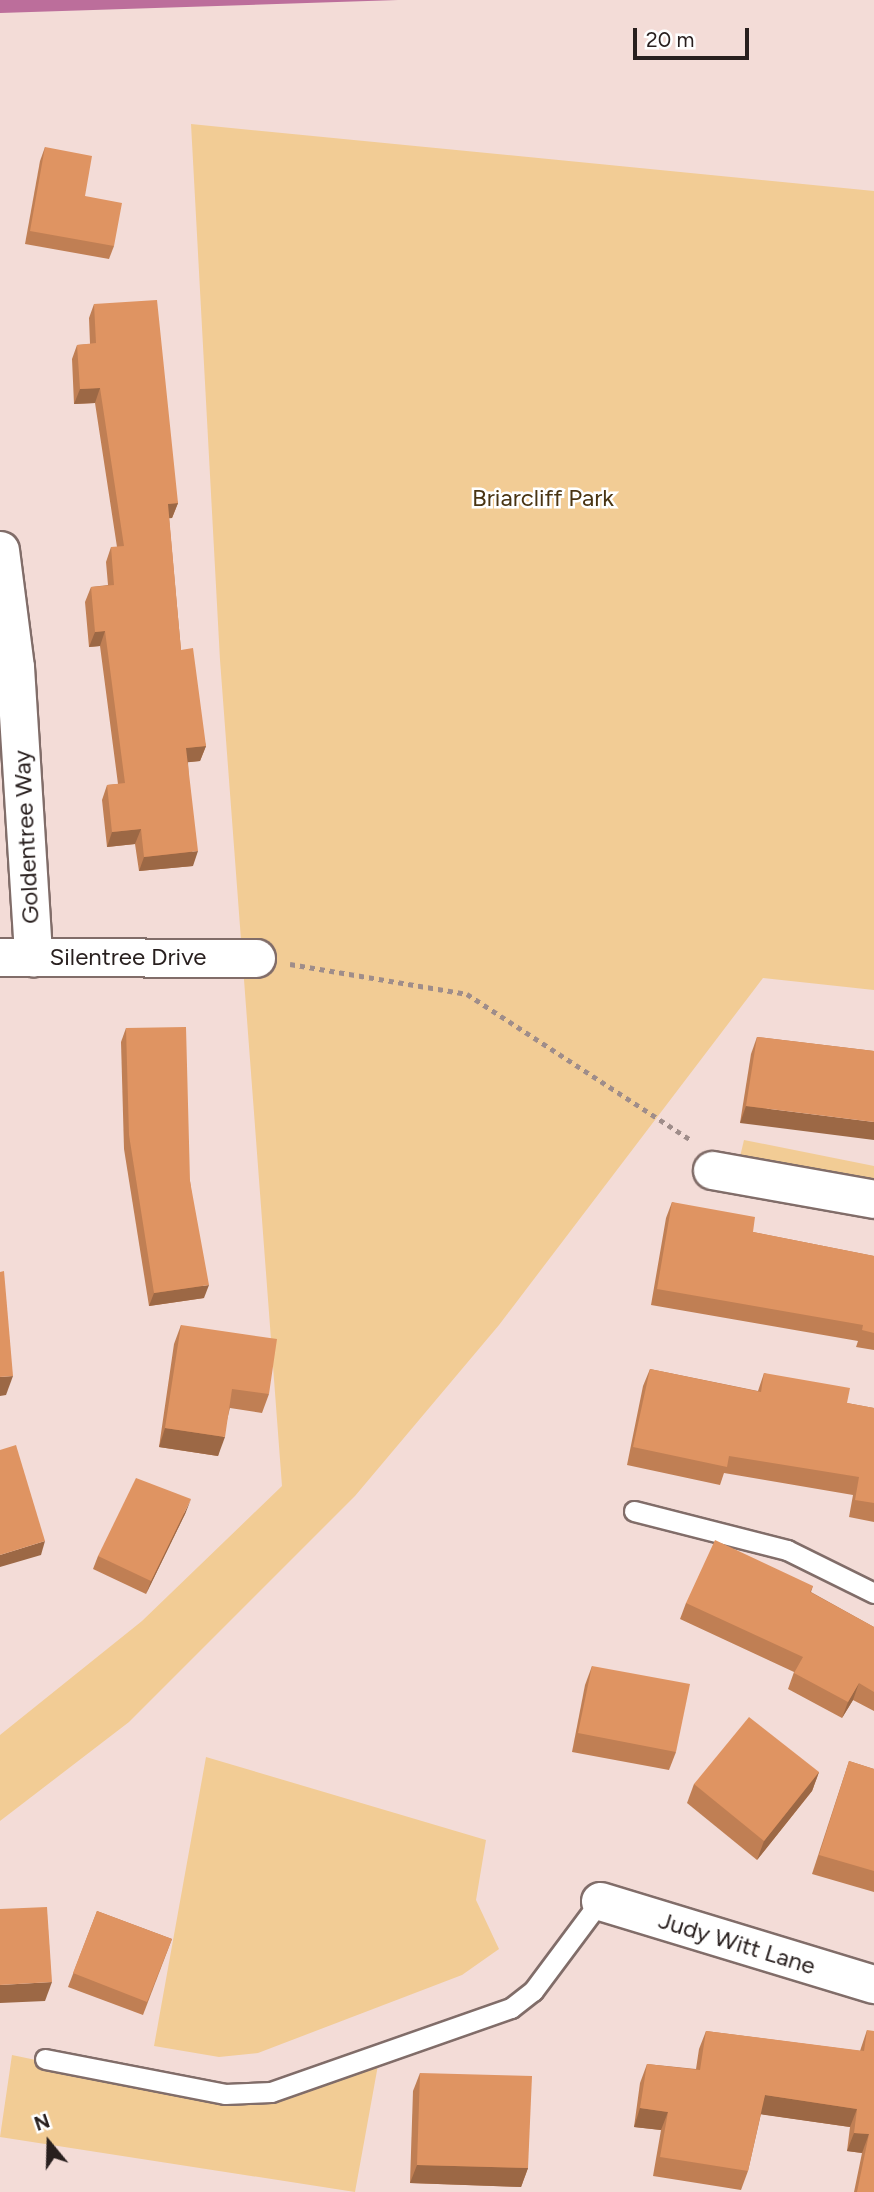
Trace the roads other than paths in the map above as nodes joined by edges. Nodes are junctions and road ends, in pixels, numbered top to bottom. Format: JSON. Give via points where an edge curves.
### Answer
{"nodes":[{"id":1,"x":0,"y":550,"type":"edge"},
{"id":2,"x":16,"y":957,"type":"edge"},
{"id":3,"x":257,"y":958,"type":"road end"},
{"id":4,"x":712,"y":1170,"type":"road end"},
{"id":5,"x":874,"y":1199,"type":"edge"},
{"id":6,"x":634,"y":1511,"type":"dead end"},
{"id":7,"x":874,"y":1593,"type":"edge"},
{"id":8,"x":600,"y":1901,"type":"joint"},
{"id":9,"x":874,"y":1984,"type":"edge"},
{"id":10,"x":45,"y":2059,"type":"dead end"}],
"edges":[{"from":1,"to":2,"type":"street","name":"Goldentree Way","via":[[18,693]]},
{"from":2,"to":3,"type":"street","name":"Silentree Drive"},
{"from":4,"to":5,"type":"street"},
{"from":6,"to":7,"type":"lane","via":[[788,1550]]},
{"from":8,"to":9,"type":"street","name":"Judy Witt Lane"},
{"from":8,"to":10,"type":"lane","via":[[533,1991],[511,2007],[271,2092],[225,2094]]}]}
